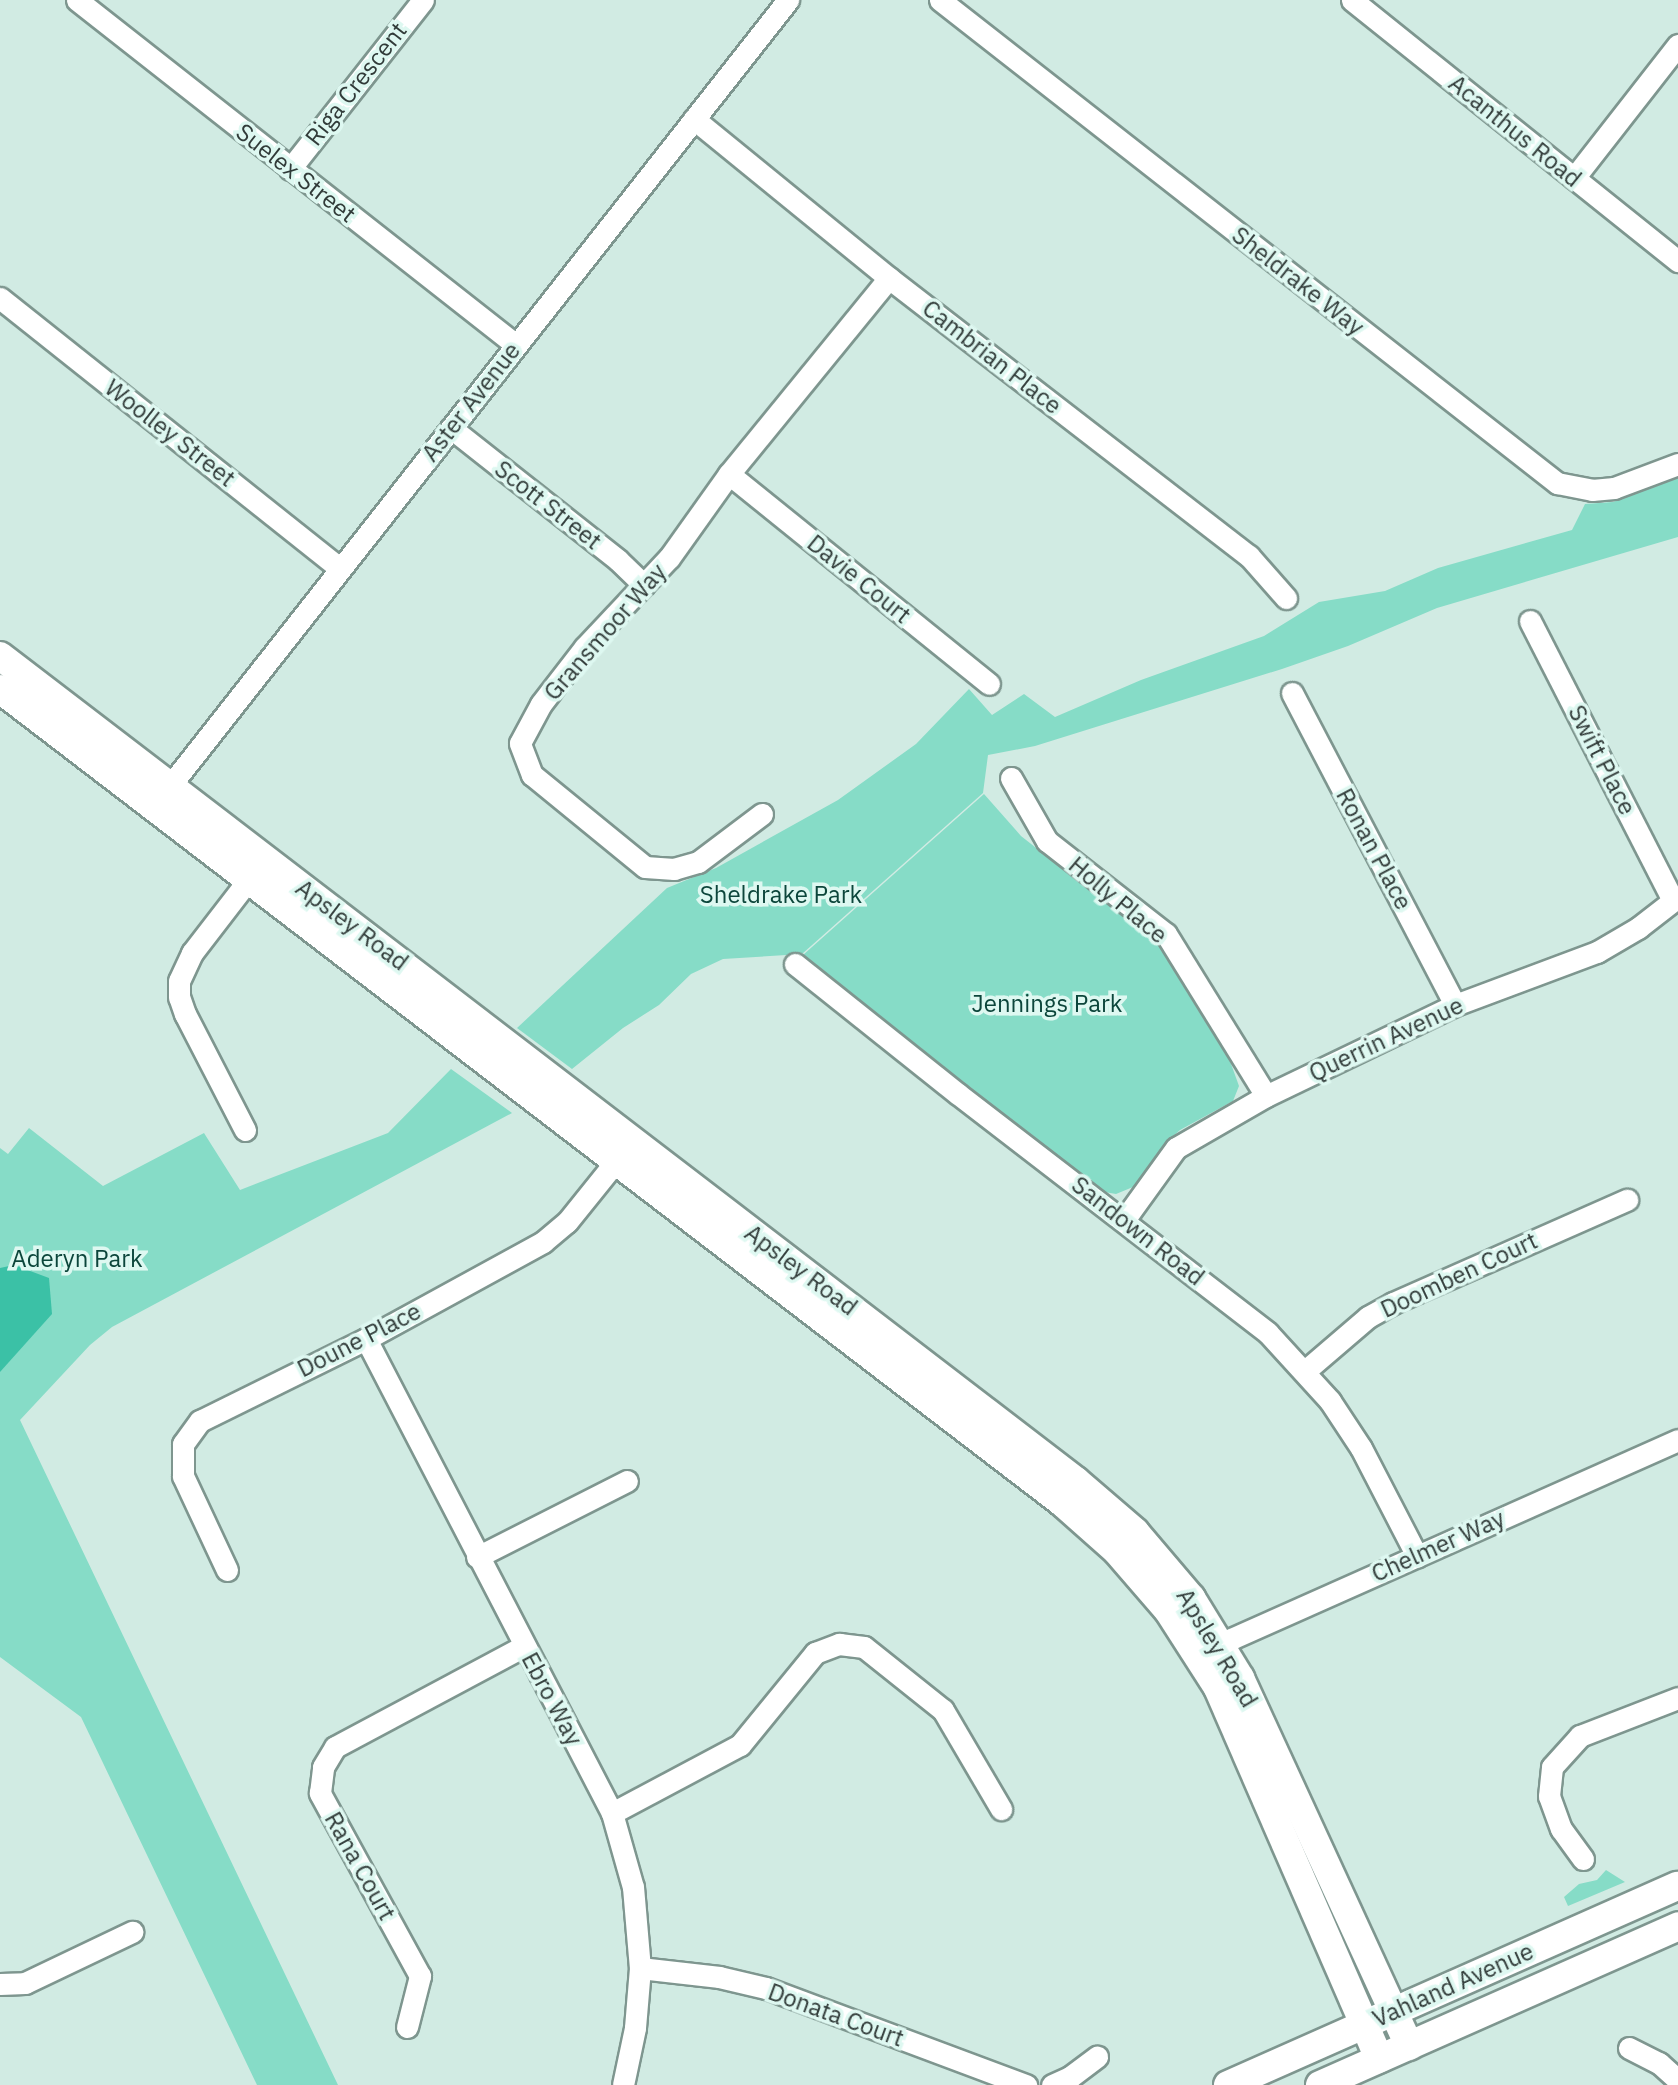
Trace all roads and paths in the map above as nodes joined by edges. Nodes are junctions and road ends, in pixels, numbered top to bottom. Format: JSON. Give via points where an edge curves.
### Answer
{"nodes":[{"id":1,"x":77,"y":0,"type":"edge"},
{"id":2,"x":423,"y":0,"type":"edge"},
{"id":3,"x":788,"y":0,"type":"edge"},
{"id":4,"x":940,"y":0,"type":"edge"},
{"id":5,"x":1352,"y":0,"type":"edge"},
{"id":6,"x":1678,"y":45,"type":"edge"},
{"id":7,"x":694,"y":119,"type":"junction"},
{"id":8,"x":290,"y":169,"type":"junction"},
{"id":9,"x":1574,"y":178,"type":"junction"},
{"id":10,"x":1678,"y":261,"type":"edge"},
{"id":11,"x":889,"y":278,"type":"junction"},
{"id":12,"x":0,"y":298,"type":"edge"},
{"id":13,"x":516,"y":345,"type":"junction"},
{"id":14,"x":451,"y":428,"type":"junction"},
{"id":15,"x":1678,"y":464,"type":"edge"},
{"id":16,"x":729,"y":474,"type":"junction"},
{"id":17,"x":340,"y":568,"type":"junction"},
{"id":18,"x":644,"y":585,"type":"junction"},
{"id":19,"x":1286,"y":598,"type":"dead end"},
{"id":20,"x":1530,"y":621,"type":"dead end"},
{"id":21,"x":0,"y":656,"type":"edge"},
{"id":22,"x":989,"y":684,"type":"dead end"},
{"id":23,"x":0,"y":689,"type":"edge"},
{"id":24,"x":1292,"y":693,"type":"dead end"},
{"id":25,"x":1011,"y":778,"type":"dead end"},
{"id":26,"x":162,"y":796,"type":"junction"},
{"id":27,"x":762,"y":814,"type":"dead end"},
{"id":28,"x":249,"y":880,"type":"junction"},
{"id":29,"x":1676,"y":899,"type":"edge"},
{"id":30,"x":795,"y":964,"type":"dead end"},
{"id":31,"x":1455,"y":1005,"type":"junction"},
{"id":32,"x":1266,"y":1096,"type":"junction"},
{"id":33,"x":245,"y":1129,"type":"dead end"},
{"id":34,"x":624,"y":1151,"type":"junction"},
{"id":35,"x":1627,"y":1200,"type":"dead end"},
{"id":36,"x":1124,"y":1220,"type":"junction"},
{"id":37,"x":366,"y":1339,"type":"junction"},
{"id":38,"x":1305,"y":1371,"type":"junction"},
{"id":39,"x":1678,"y":1440,"type":"edge"},
{"id":40,"x":627,"y":1481,"type":"dead end"},
{"id":41,"x":1417,"y":1556,"type":"junction"},
{"id":42,"x":478,"y":1557,"type":"junction"},
{"id":43,"x":227,"y":1570,"type":"dead end"},
{"id":44,"x":524,"y":1646,"type":"junction"},
{"id":45,"x":1211,"y":1651,"type":"junction"},
{"id":46,"x":1678,"y":1699,"type":"edge"},
{"id":47,"x":1001,"y":1809,"type":"dead end"},
{"id":48,"x":612,"y":1813,"type":"junction"},
{"id":49,"x":1583,"y":1860,"type":"dead end"},
{"id":50,"x":1678,"y":1886,"type":"edge"},
{"id":51,"x":1678,"y":1926,"type":"edge"},
{"id":52,"x":132,"y":1932,"type":"dead end"},
{"id":53,"x":640,"y":1968,"type":"junction"},
{"id":54,"x":0,"y":1984,"type":"edge"},
{"id":55,"x":1394,"y":2010,"type":"junction"},
{"id":56,"x":1363,"y":2024,"type":"junction"},
{"id":57,"x":407,"y":2027,"type":"dead end"},
{"id":58,"x":1409,"y":2046,"type":"junction"},
{"id":59,"x":1629,"y":2048,"type":"dead end"},
{"id":60,"x":1097,"y":2057,"type":"dead end"},
{"id":61,"x":1379,"y":2059,"type":"junction"},
{"id":62,"x":1678,"y":2080,"type":"edge"},
{"id":63,"x":623,"y":2085,"type":"edge"},
{"id":64,"x":1027,"y":2085,"type":"edge"},
{"id":65,"x":1052,"y":2085,"type":"edge"},
{"id":66,"x":1228,"y":2085,"type":"edge"},
{"id":67,"x":1321,"y":2085,"type":"edge"}],
"edges":[{"from":1,"to":8,"type":"street","name":"Suelex Street"},
{"from":2,"to":8,"type":"street","name":"Riga Crescent"},
{"from":3,"to":7,"type":"street","name":"Aster Avenue"},
{"from":4,"to":15,"type":"street","name":"Sheldrake Way","via":[[1557,484],[1592,490],[1614,488]]},
{"from":5,"to":9,"type":"street","name":"Acanthus Road"},
{"from":6,"to":9,"type":"street"},
{"from":7,"to":11,"type":"street","name":"Cambrian Place"},
{"from":7,"to":13,"type":"street","name":"Aster Avenue"},
{"from":8,"to":13,"type":"street","name":"Suelex Street"},
{"from":9,"to":10,"type":"street","name":"Acanthus Road"},
{"from":11,"to":16,"type":"street","name":"Gransmoor Way"},
{"from":11,"to":19,"type":"street","name":"Cambrian Place","via":[[1249,556]]},
{"from":12,"to":17,"type":"street","name":"Woolley Street"},
{"from":13,"to":14,"type":"street","name":"Aster Avenue"},
{"from":14,"to":17,"type":"street","name":"Aster Avenue"},
{"from":14,"to":18,"type":"street","name":"Scott Street"},
{"from":16,"to":18,"type":"street","name":"Gransmoor Way"},
{"from":16,"to":22,"type":"street","name":"Davie Court"},
{"from":17,"to":26,"type":"street","name":"Aster Avenue"},
{"from":18,"to":27,"type":"street","name":"Gransmoor Way","via":[[541,704],[520,743],[532,775],[645,867],[674,869],[698,862]]},
{"from":20,"to":29,"type":"street","name":"Swift Place"},
{"from":21,"to":26,"type":"main road","name":"Apsley Road"},
{"from":23,"to":26,"type":"main road","name":"Apsley Road"},
{"from":24,"to":31,"type":"street","name":"Ronan Place"},
{"from":25,"to":32,"type":"street","name":"Holly Place","via":[[1047,841],[1166,934]]},
{"from":26,"to":28,"type":"main road","name":"Apsley Road"},
{"from":26,"to":34,"type":"main road","name":"Apsley Road"},
{"from":28,"to":33,"type":"street","via":[[187,960],[179,989],[185,1014]]},
{"from":28,"to":34,"type":"main road","name":"Apsley Road"},
{"from":29,"to":31,"type":"street","name":"Querrin Avenue","via":[[1597,952]]},
{"from":30,"to":36,"type":"street","name":"Sandown Road"},
{"from":31,"to":32,"type":"street","name":"Querrin Avenue"},
{"from":32,"to":36,"type":"street","name":"Querrin Avenue","via":[[1177,1148]]},
{"from":34,"to":37,"type":"street","name":"Doune Place","via":[[556,1233]]},
{"from":34,"to":45,"type":"main road","name":"Apsley Road","via":[[1091,1525]]},
{"from":35,"to":38,"type":"street","name":"Doomben Court","via":[[1393,1303],[1342,1337]]},
{"from":36,"to":38,"type":"street","name":"Sandown Road","via":[[1268,1333]]},
{"from":37,"to":42,"type":"street","name":"Ebro Way"},
{"from":37,"to":43,"type":"street","name":"Doune Place","via":[[200,1421],[183,1444],[183,1476]]},
{"from":38,"to":41,"type":"street","name":"Sandown Road","via":[[1361,1448]]},
{"from":39,"to":41,"type":"street","name":"Chelmer Way"},
{"from":40,"to":42,"type":"street"},
{"from":41,"to":45,"type":"street","name":"Chelmer Way"},
{"from":42,"to":44,"type":"street","name":"Ebro Way"},
{"from":44,"to":48,"type":"street","name":"Ebro Way"},
{"from":44,"to":57,"type":"street","name":"Rana Court","via":[[335,1747],[323,1767],[320,1793],[420,1976]]},
{"from":45,"to":55,"type":"main road","name":"Apsley Road","via":[[1244,1685]]},
{"from":45,"to":56,"type":"main road","name":"Apsley Road","via":[[1218,1688]]},
{"from":46,"to":49,"type":"street","via":[[1580,1737],[1552,1767],[1549,1796],[1561,1829]]},
{"from":47,"to":48,"type":"street","via":[[943,1710],[864,1647],[839,1644],[815,1653],[740,1745]]},
{"from":48,"to":53,"type":"street","name":"Ebro Way","via":[[633,1886]]},
{"from":50,"to":55,"type":"main road","name":"Vahland Avenue"},
{"from":51,"to":58,"type":"main road","name":"Vahland Avenue"},
{"from":52,"to":54,"type":"street","via":[[25,1983]]},
{"from":53,"to":63,"type":"street","name":"Ebro Way","via":[[635,2028]]},
{"from":53,"to":64,"type":"street","name":"Donata Court","via":[[719,1977],[766,1989]]},
{"from":55,"to":56,"type":"main road","name":"Vahland Avenue"},
{"from":55,"to":58,"type":"main road","name":"Apsley Road"},
{"from":56,"to":61,"type":"main road","name":"Apsley Road"},
{"from":56,"to":66,"type":"main road","name":"Vahland Avenue"},
{"from":58,"to":61,"type":"main road","name":"Vahland Avenue"},
{"from":59,"to":62,"type":"street","via":[[1659,2063]]},
{"from":60,"to":65,"type":"street"},
{"from":61,"to":67,"type":"main road","name":"Vahland Avenue"}]}
